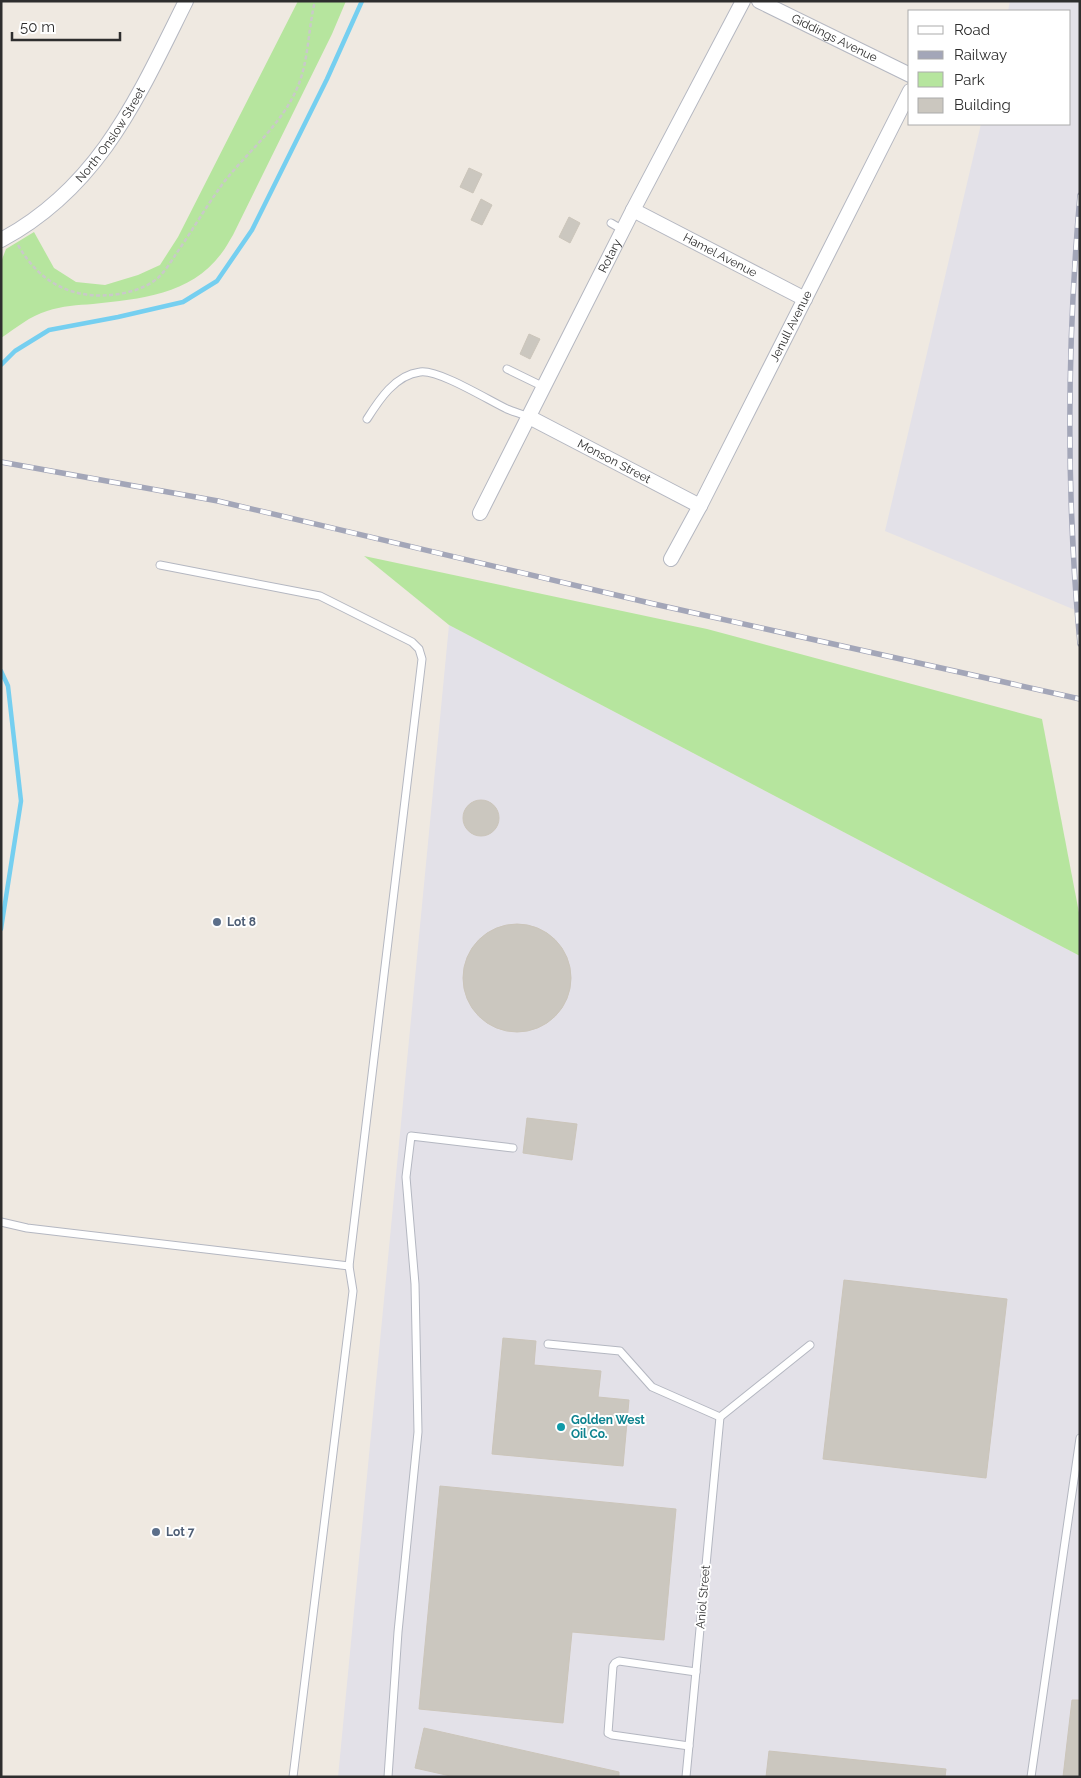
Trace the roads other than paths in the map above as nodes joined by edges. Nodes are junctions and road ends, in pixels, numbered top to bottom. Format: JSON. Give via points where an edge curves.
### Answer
{"nodes":[{"id":1,"x":186,"y":1,"type":"edge"},
{"id":2,"x":743,"y":1,"type":"edge"},
{"id":3,"x":759,"y":1,"type":"edge"},
{"id":4,"x":908,"y":74,"type":"edge"},
{"id":5,"x":908,"y":95,"type":"edge"},
{"id":6,"x":633,"y":210,"type":"junction"},
{"id":7,"x":611,"y":223,"type":"dead end"},
{"id":8,"x":623,"y":230,"type":"junction"},
{"id":9,"x":1,"y":240,"type":"edge"},
{"id":10,"x":805,"y":299,"type":"junction"},
{"id":11,"x":507,"y":369,"type":"dead end"},
{"id":12,"x":544,"y":387,"type":"junction"},
{"id":13,"x":529,"y":417,"type":"junction"},
{"id":14,"x":367,"y":419,"type":"dead end"},
{"id":15,"x":700,"y":506,"type":"junction"},
{"id":16,"x":480,"y":513,"type":"dead end"},
{"id":17,"x":671,"y":559,"type":"dead end"},
{"id":18,"x":160,"y":565,"type":"dead end"},
{"id":19,"x":513,"y":1148,"type":"dead end"},
{"id":20,"x":1,"y":1222,"type":"edge"},
{"id":21,"x":350,"y":1266,"type":"junction"},
{"id":22,"x":548,"y":1344,"type":"dead end"},
{"id":23,"x":810,"y":1344,"type":"dead end"},
{"id":24,"x":720,"y":1417,"type":"junction"},
{"id":25,"x":1080,"y":1438,"type":"edge"},
{"id":26,"x":696,"y":1672,"type":"junction"},
{"id":27,"x":689,"y":1746,"type":"junction"},
{"id":28,"x":293,"y":1777,"type":"edge"},
{"id":29,"x":388,"y":1777,"type":"edge"},
{"id":30,"x":686,"y":1777,"type":"edge"},
{"id":31,"x":1031,"y":1777,"type":"edge"}],
"edges":[{"from":1,"to":9,"type":"street","name":"North Onslow Street","via":[[114,137],[93,166],[64,196],[17,232]]},
{"from":2,"to":6,"type":"street","name":"Rotary"},
{"from":3,"to":4,"type":"street","name":"Giddings Avenue"},
{"from":5,"to":10,"type":"street","name":"Jenull Avenue"},
{"from":6,"to":8,"type":"street","name":"Rotary"},
{"from":6,"to":10,"type":"street","name":"Hamel Avenue"},
{"from":7,"to":8,"type":"lane"},
{"from":8,"to":12,"type":"street","name":"Rotary"},
{"from":10,"to":15,"type":"street","name":"Jenull Avenue"},
{"from":11,"to":12,"type":"lane"},
{"from":12,"to":13,"type":"street","name":"Rotary"},
{"from":13,"to":14,"type":"lane","via":[[435,373],[420,372],[401,379],[382,396]]},
{"from":13,"to":15,"type":"street","name":"Monson Street"},
{"from":13,"to":16,"type":"street","name":"Rotary"},
{"from":15,"to":17,"type":"street","name":"Jenull Avenue"},
{"from":18,"to":21,"type":"lane","via":[[320,596],[412,642],[422,659]]},
{"from":19,"to":29,"type":"lane","via":[[411,1136],[406,1176],[416,1284],[418,1432],[398,1632]]},
{"from":20,"to":21,"type":"lane","via":[[41,1230]]},
{"from":21,"to":28,"type":"lane","via":[[353,1291]]},
{"from":22,"to":24,"type":"lane","via":[[620,1351],[652,1387]]},
{"from":23,"to":24,"type":"lane"},
{"from":24,"to":26,"type":"lane","name":"Aniol Street"},
{"from":25,"to":31,"type":"lane"},
{"from":26,"to":27,"type":"lane","name":"Aniol Street"},
{"from":26,"to":27,"type":"lane","via":[[619,1662],[614,1666],[608,1733]]},
{"from":27,"to":30,"type":"lane","name":"Aniol Street"}]}
